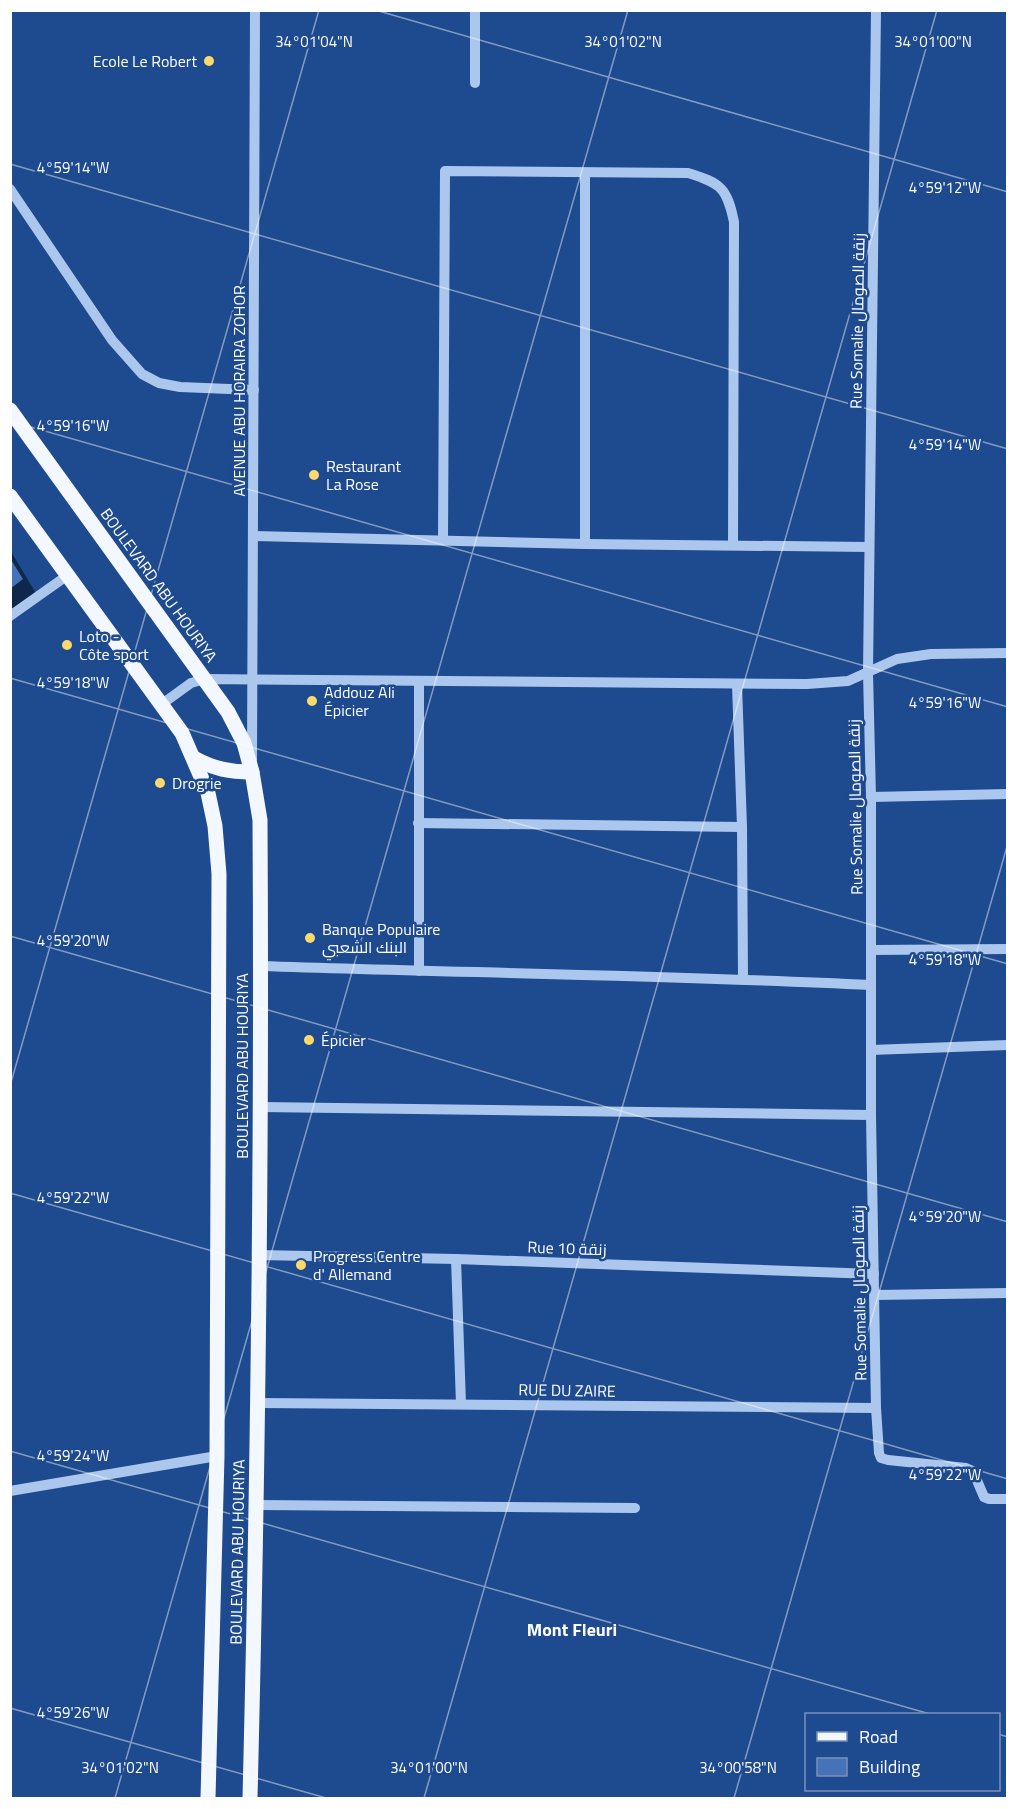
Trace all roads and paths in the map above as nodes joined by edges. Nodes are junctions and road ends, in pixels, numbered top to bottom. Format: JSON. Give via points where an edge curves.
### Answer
{"nodes":[{"id":1,"x":255,"y":10,"type":"edge"},
{"id":2,"x":475,"y":10,"type":"edge"},
{"id":3,"x":876,"y":10,"type":"edge"},
{"id":4,"x":475,"y":82,"type":"dead end"},
{"id":5,"x":585,"y":173,"type":"junction"},
{"id":6,"x":10,"y":189,"type":"edge"},
{"id":7,"x":254,"y":390,"type":"junction"},
{"id":8,"x":10,"y":410,"type":"edge"},
{"id":9,"x":10,"y":496,"type":"edge"},
{"id":10,"x":253,"y":536,"type":"junction"},
{"id":11,"x":443,"y":540,"type":"junction"},
{"id":12,"x":585,"y":544,"type":"junction"},
{"id":13,"x":733,"y":545,"type":"junction"},
{"id":14,"x":869,"y":547,"type":"junction"},
{"id":15,"x":68,"y":575,"type":"junction"},
{"id":16,"x":10,"y":616,"type":"edge"},
{"id":17,"x":1008,"y":652,"type":"edge"},
{"id":18,"x":868,"y":673,"type":"junction"},
{"id":19,"x":205,"y":679,"type":"junction"},
{"id":20,"x":253,"y":680,"type":"junction"},
{"id":21,"x":419,"y":681,"type":"junction"},
{"id":22,"x":737,"y":685,"type":"junction"},
{"id":23,"x":162,"y":704,"type":"junction"},
{"id":24,"x":194,"y":758,"type":"junction"},
{"id":25,"x":252,"y":772,"type":"junction"},
{"id":26,"x":1008,"y":794,"type":"edge"},
{"id":27,"x":871,"y":797,"type":"junction"},
{"id":28,"x":418,"y":824,"type":"junction"},
{"id":29,"x":742,"y":827,"type":"junction"},
{"id":30,"x":1008,"y":949,"type":"edge"},
{"id":31,"x":871,"y":951,"type":"junction"},
{"id":32,"x":261,"y":966,"type":"junction"},
{"id":33,"x":419,"y":971,"type":"junction"},
{"id":34,"x":743,"y":979,"type":"junction"},
{"id":35,"x":871,"y":985,"type":"junction"},
{"id":36,"x":1008,"y":1045,"type":"edge"},
{"id":37,"x":871,"y":1050,"type":"junction"},
{"id":38,"x":260,"y":1107,"type":"junction"},
{"id":39,"x":871,"y":1115,"type":"junction"},
{"id":40,"x":259,"y":1256,"type":"junction"},
{"id":41,"x":456,"y":1259,"type":"junction"},
{"id":42,"x":874,"y":1274,"type":"junction"},
{"id":43,"x":1008,"y":1293,"type":"edge"},
{"id":44,"x":875,"y":1295,"type":"junction"},
{"id":45,"x":258,"y":1403,"type":"junction"},
{"id":46,"x":461,"y":1404,"type":"junction"},
{"id":47,"x":876,"y":1408,"type":"junction"},
{"id":48,"x":217,"y":1456,"type":"junction"},
{"id":49,"x":10,"y":1491,"type":"edge"},
{"id":50,"x":1008,"y":1499,"type":"edge"},
{"id":51,"x":257,"y":1505,"type":"junction"},
{"id":52,"x":635,"y":1508,"type":"dead end"},
{"id":53,"x":208,"y":1798,"type":"edge"},
{"id":54,"x":250,"y":1798,"type":"edge"}],
"edges":[{"from":1,"to":7,"type":"street","name":"AVENUE ABU HORAIRA ZOHOR"},
{"from":2,"to":4,"type":"street"},
{"from":3,"to":14,"type":"street","name":"Rue Somalie زنقة الصومال"},
{"from":5,"to":11,"type":"street","via":[[445,171]]},
{"from":5,"to":12,"type":"street"},
{"from":5,"to":13,"type":"street","via":[[688,173],[710,180],[730,200],[734,222]]},
{"from":6,"to":7,"type":"street","via":[[112,340],[142,374],[180,387]]},
{"from":7,"to":10,"type":"street","name":"AVENUE ABU HORAIRA ZOHOR"},
{"from":8,"to":19,"type":"main road","name":"BOULEVARD ABU HOURIYA"},
{"from":9,"to":15,"type":"main road","name":"BOULEVARD ABU HOURIYA"},
{"from":10,"to":11,"type":"street"},
{"from":10,"to":20,"type":"street","name":"AVENUE ABU HORAIRA ZOHOR"},
{"from":11,"to":12,"type":"street"},
{"from":12,"to":13,"type":"street"},
{"from":13,"to":14,"type":"street"},
{"from":14,"to":18,"type":"street","name":"Rue Somalie زنقة الصومال"},
{"from":15,"to":16,"type":"street"},
{"from":15,"to":23,"type":"main road","name":"BOULEVARD ABU HOURIYA"},
{"from":17,"to":18,"type":"street","via":[[897,659]]},
{"from":18,"to":22,"type":"street","via":[[848,681]]},
{"from":18,"to":27,"type":"street","name":"Rue Somalie زنقة الصومال"},
{"from":19,"to":20,"type":"street"},
{"from":19,"to":23,"type":"street","via":[[191,683]]},
{"from":19,"to":25,"type":"main road","name":"BOULEVARD ABU HOURIYA","via":[[228,711],[244,743]]},
{"from":20,"to":21,"type":"street"},
{"from":20,"to":25,"type":"street","name":"AVENUE ABU HORAIRA ZOHOR"},
{"from":21,"to":22,"type":"street"},
{"from":21,"to":28,"type":"street"},
{"from":22,"to":29,"type":"street"},
{"from":23,"to":24,"type":"main road","name":"BOULEVARD ABU HOURIYA"},
{"from":24,"to":25,"type":"main road","via":[[228,772]]},
{"from":24,"to":48,"type":"main road","name":"BOULEVARD ABU HOURIYA","via":[[208,793],[219,874]]},
{"from":25,"to":32,"type":"main road","name":"BOULEVARD ABU HOURIYA","via":[[260,820]]},
{"from":26,"to":27,"type":"street"},
{"from":27,"to":31,"type":"street","name":"Rue Somalie زنقة الصومال"},
{"from":28,"to":29,"type":"street"},
{"from":28,"to":33,"type":"street"},
{"from":29,"to":34,"type":"street"},
{"from":30,"to":31,"type":"street"},
{"from":31,"to":35,"type":"street","name":"Rue Somalie زنقة الصومال"},
{"from":32,"to":33,"type":"street"},
{"from":32,"to":38,"type":"main road","name":"BOULEVARD ABU HOURIYA"},
{"from":33,"to":34,"type":"street"},
{"from":34,"to":35,"type":"street"},
{"from":35,"to":37,"type":"street","name":"Rue Somalie زنقة الصومال"},
{"from":36,"to":37,"type":"street"},
{"from":37,"to":39,"type":"street","name":"Rue Somalie زنقة الصومال"},
{"from":38,"to":39,"type":"street"},
{"from":38,"to":40,"type":"main road","name":"BOULEVARD ABU HOURIYA"},
{"from":39,"to":42,"type":"street","name":"Rue Somalie زنقة الصومال"},
{"from":40,"to":41,"type":"street","name":"Rue 10 زنقة"},
{"from":40,"to":45,"type":"main road","name":"BOULEVARD ABU HOURIYA"},
{"from":41,"to":42,"type":"street","name":"Rue 10 زنقة"},
{"from":41,"to":46,"type":"street"},
{"from":42,"to":44,"type":"street","name":"Rue Somalie زنقة الصومال"},
{"from":43,"to":44,"type":"street"},
{"from":44,"to":47,"type":"street","name":"Rue Somalie زنقة الصومال"},
{"from":45,"to":46,"type":"street","name":"RUE DU ZAIRE"},
{"from":45,"to":51,"type":"main road","name":"BOULEVARD ABU HOURIYA"},
{"from":46,"to":47,"type":"street","name":"RUE DU ZAIRE"},
{"from":47,"to":50,"type":"street","name":"Rue Somalie زنقة الصومال","via":[[882,1458],[966,1468],[973,1471],[984,1497]]},
{"from":48,"to":49,"type":"street"},
{"from":48,"to":53,"type":"main road","name":"BOULEVARD ABU HOURIYA"},
{"from":51,"to":52,"type":"street"},
{"from":51,"to":54,"type":"main road","name":"BOULEVARD ABU HOURIYA"}]}
